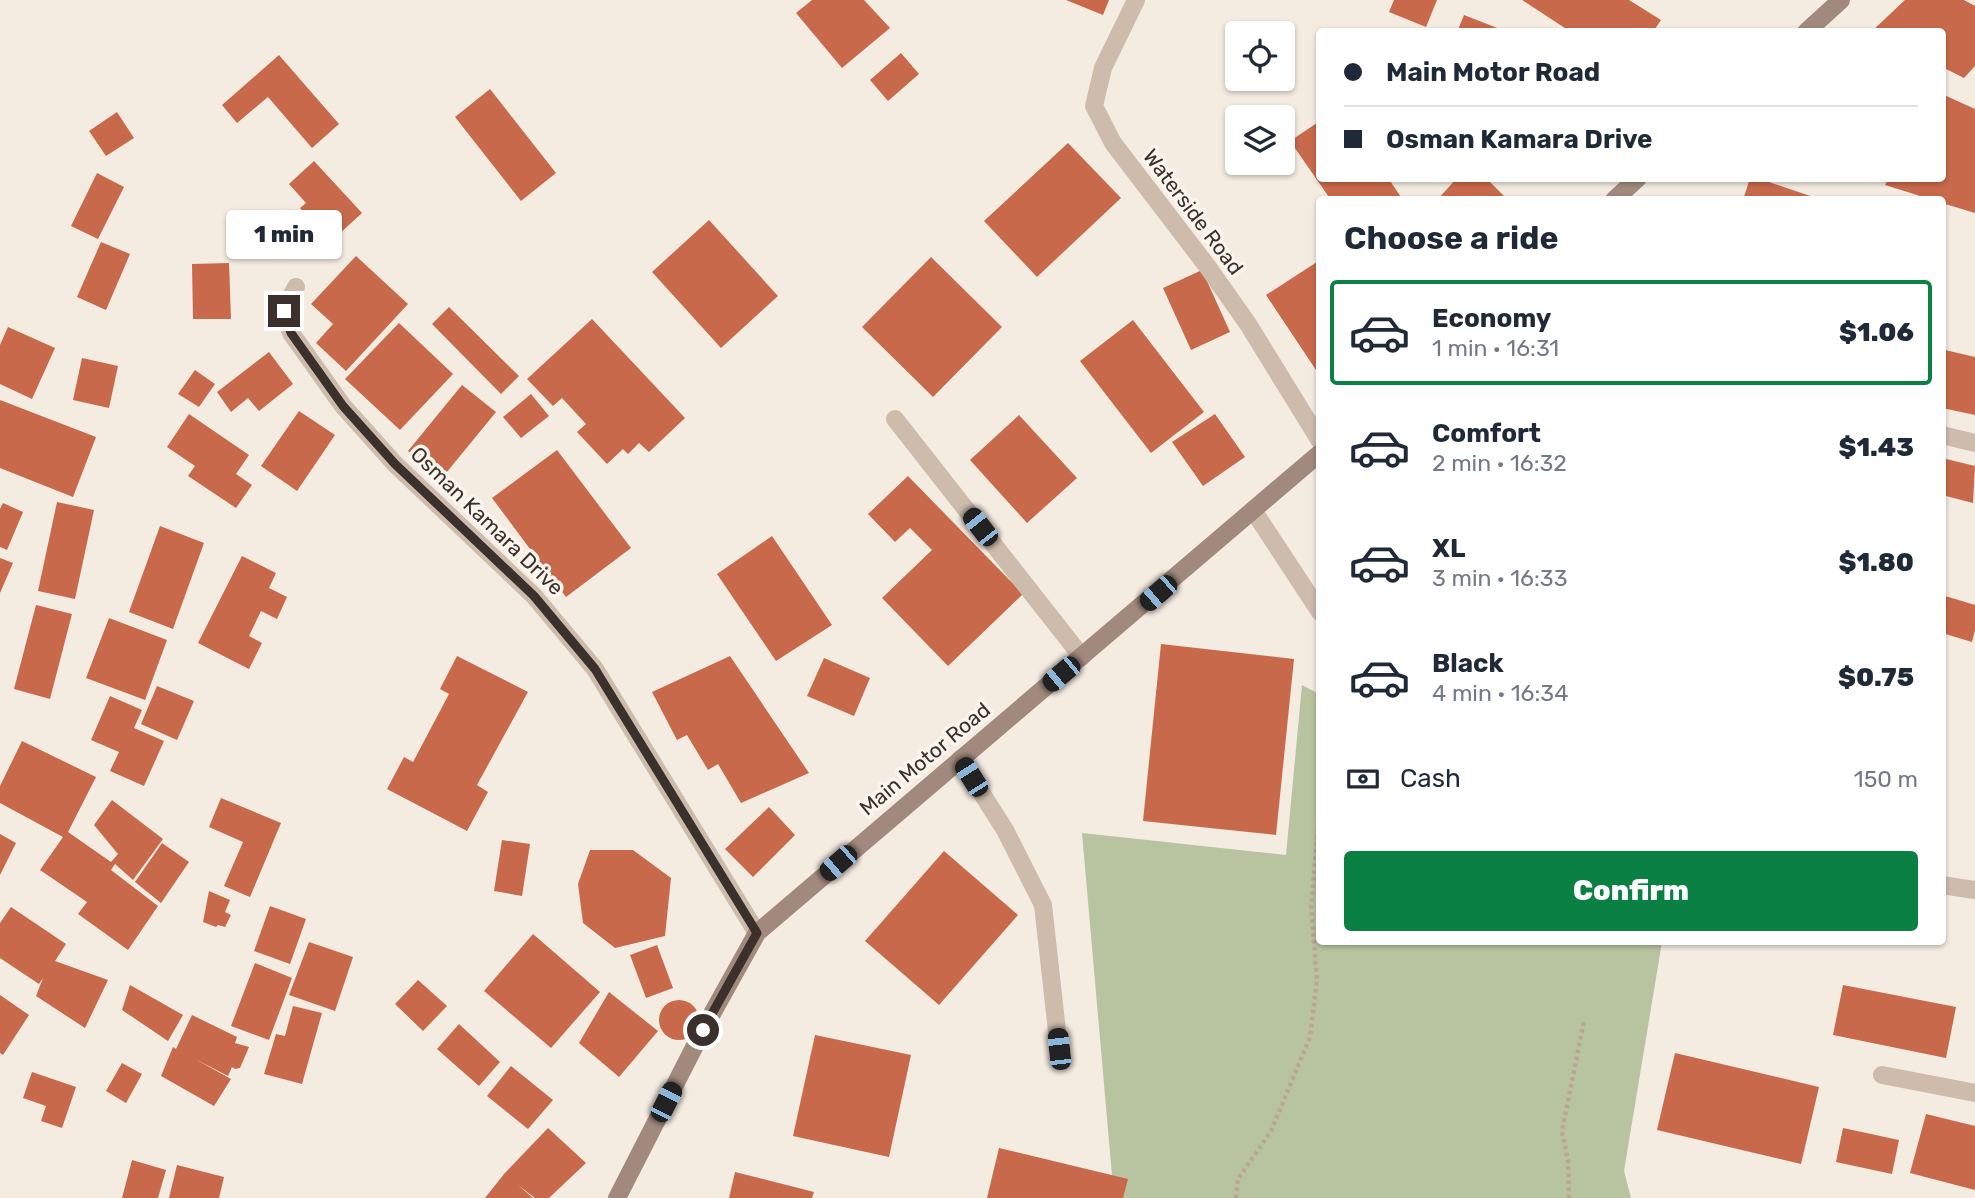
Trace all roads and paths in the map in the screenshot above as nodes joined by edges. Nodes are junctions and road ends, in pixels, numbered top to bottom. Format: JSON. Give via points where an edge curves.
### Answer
{"nodes":[{"id":1,"x":1136,"y":0,"type":"edge"},
{"id":2,"x":1841,"y":0,"type":"edge"},
{"id":3,"x":1810,"y":28,"type":"edge"},
{"id":4,"x":1634,"y":182,"type":"edge"},
{"id":5,"x":1619,"y":196,"type":"edge"},
{"id":6,"x":296,"y":287,"type":"dead end"},
{"id":7,"x":895,"y":419,"type":"dead end"},
{"id":8,"x":1316,"y":434,"type":"edge"},
{"id":9,"x":1946,"y":436,"type":"edge"},
{"id":10,"x":1975,"y":443,"type":"edge"},
{"id":11,"x":1316,"y":456,"type":"edge"},
{"id":12,"x":1253,"y":510,"type":"junction"},
{"id":13,"x":1316,"y":606,"type":"edge"},
{"id":14,"x":1082,"y":657,"type":"junction"},
{"id":15,"x":960,"y":759,"type":"junction"},
{"id":16,"x":1316,"y":850,"type":"edge"},
{"id":17,"x":1946,"y":886,"type":"edge"},
{"id":18,"x":1975,"y":890,"type":"edge"},
{"id":19,"x":757,"y":933,"type":"junction"},
{"id":20,"x":1584,"y":1021,"type":"dead end"},
{"id":21,"x":1059,"y":1049,"type":"dead end"},
{"id":22,"x":1882,"y":1075,"type":"dead end"},
{"id":23,"x":1975,"y":1093,"type":"edge"},
{"id":24,"x":617,"y":1198,"type":"edge"},
{"id":25,"x":1236,"y":1198,"type":"edge"},
{"id":26,"x":1569,"y":1198,"type":"edge"}],
"edges":[{"from":1,"to":8,"type":"street","name":"Waterside Road","via":[[1104,68],[1094,106],[1112,143],[1207,265]]},
{"from":2,"to":3,"type":"main road"},
{"from":4,"to":5,"type":"main road"},
{"from":6,"to":19,"type":"street","name":"Osman Kamara Drive","via":[[284,311],[291,333],[343,406],[386,454],[534,596],[595,669]]},
{"from":7,"to":14,"type":"street"},
{"from":9,"to":10,"type":"street"},
{"from":11,"to":12,"type":"main road","name":"Main Motor Road"},
{"from":12,"to":13,"type":"street"},
{"from":12,"to":14,"type":"main road","name":"Main Motor Road"},
{"from":14,"to":15,"type":"main road","name":"Main Motor Road"},
{"from":15,"to":19,"type":"main road","name":"Main Motor Road"},
{"from":15,"to":21,"type":"street","via":[[1005,830],[1043,905]]},
{"from":16,"to":25,"type":"path","via":[[1311,907],[1317,981],[1310,1037],[1271,1131],[1238,1179]]},
{"from":17,"to":18,"type":"street"},
{"from":19,"to":24,"type":"main road","name":"Main Motor Road"},
{"from":20,"to":26,"type":"path","via":[[1562,1131]]},
{"from":22,"to":23,"type":"street"}]}
